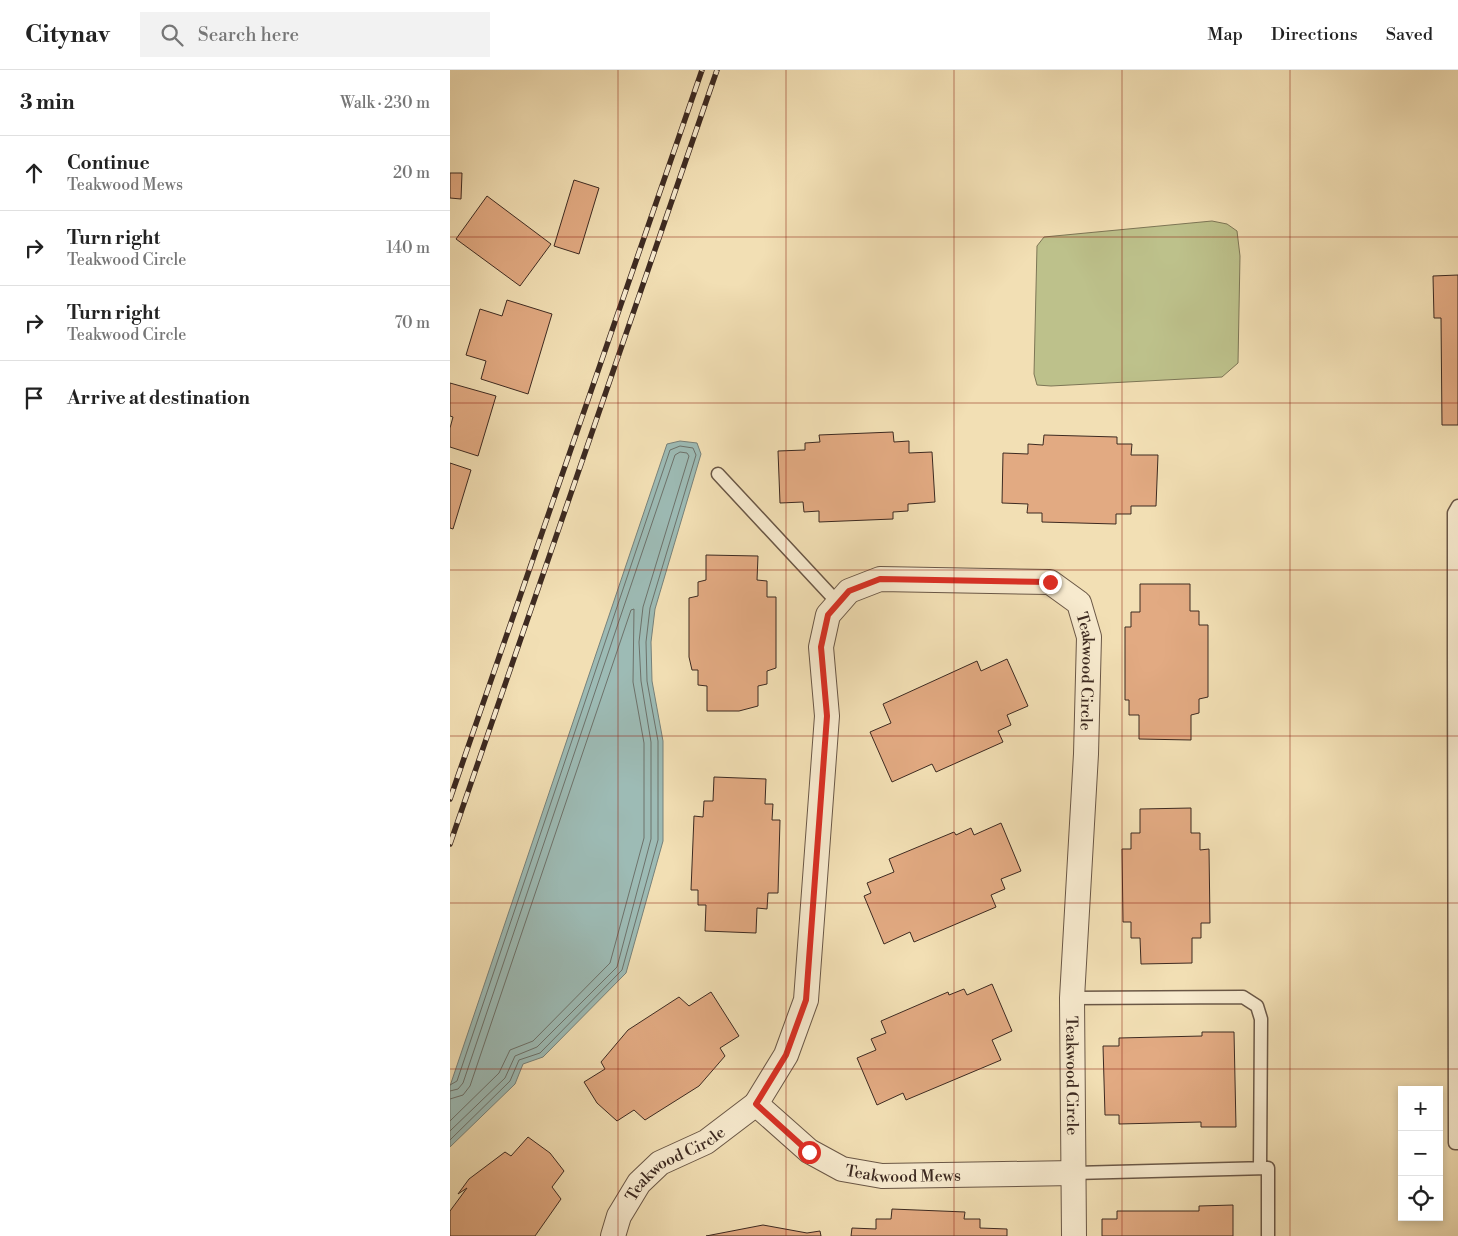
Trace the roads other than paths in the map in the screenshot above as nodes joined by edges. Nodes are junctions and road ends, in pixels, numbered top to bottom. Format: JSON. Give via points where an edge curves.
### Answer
{"nodes":[{"id":1,"x":718,"y":474,"type":"dead end"},
{"id":2,"x":1458,"y":506,"type":"edge"},
{"id":3,"x":838,"y":603,"type":"junction"},
{"id":4,"x":1456,"y":655,"type":"edge"},
{"id":5,"x":1072,"y":998,"type":"junction"},
{"id":6,"x":756,"y":1104,"type":"junction"},
{"id":7,"x":1458,"y":1143,"type":"edge"},
{"id":8,"x":1260,"y":1168,"type":"junction"},
{"id":9,"x":1074,"y":1173,"type":"junction"},
{"id":10,"x":613,"y":1236,"type":"edge"},
{"id":11,"x":1074,"y":1236,"type":"edge"},
{"id":12,"x":1268,"y":1236,"type":"edge"}],
"edges":[{"from":1,"to":3,"type":"lane"},
{"from":2,"to":4,"type":"lane","via":[[1454,513]]},
{"from":3,"to":5,"type":"street","name":"Teakwood Circle","via":[[849,591],[880,579],[1050,582],[1079,603],[1089,637],[1086,754]]},
{"from":3,"to":6,"type":"street","name":"Teakwood Circle","via":[[828,615],[821,647],[827,716],[806,1000],[786,1055]]},
{"from":4,"to":7,"type":"lane","via":[[1455,1143]]},
{"from":5,"to":8,"type":"lane","via":[[1243,997],[1256,1006],[1261,1019]]},
{"from":5,"to":9,"type":"street","name":"Teakwood Circle"},
{"from":6,"to":9,"type":"street","name":"Teakwood Mews","via":[[809,1152],[842,1169],[882,1176]]},
{"from":6,"to":10,"type":"street","name":"Teakwood Circle","via":[[706,1142],[660,1163],[639,1183],[619,1216]]},
{"from":8,"to":9,"type":"lane"},
{"from":8,"to":12,"type":"lane","via":[[1268,1168]]},
{"from":9,"to":11,"type":"street","name":"Teakwood Circle"}]}
